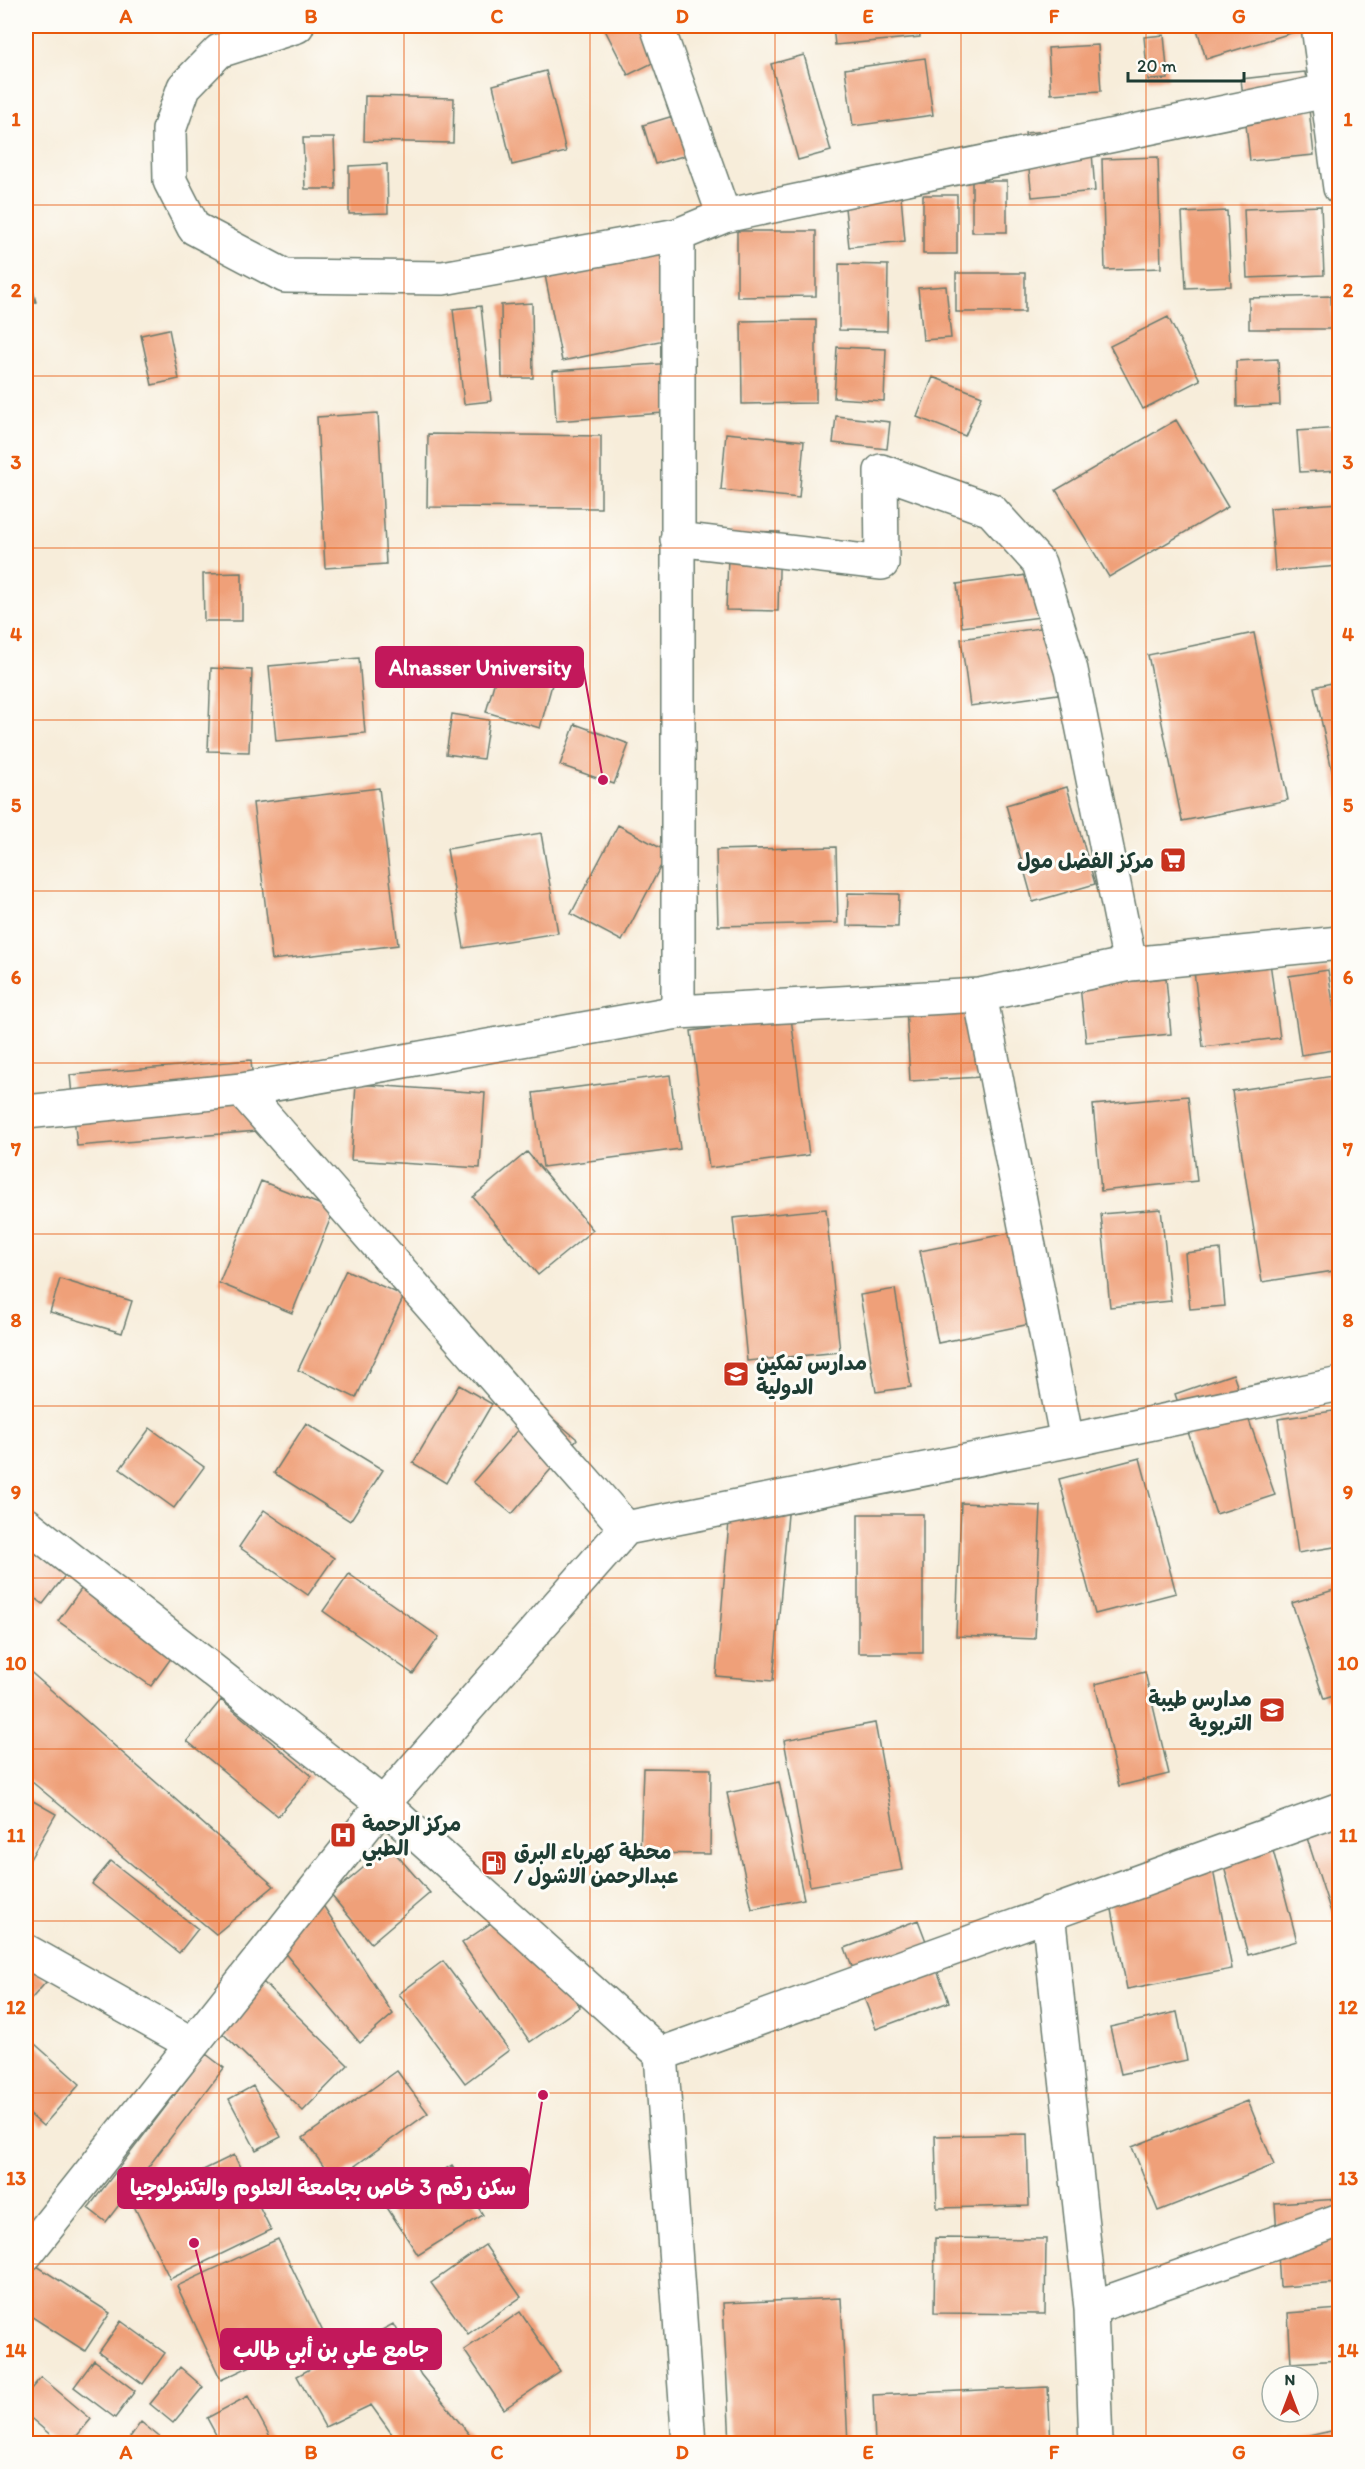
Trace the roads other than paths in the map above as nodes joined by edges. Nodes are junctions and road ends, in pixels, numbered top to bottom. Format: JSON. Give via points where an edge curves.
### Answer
{"nodes":[{"id":1,"x":297,"y":26,"type":"edge"},
{"id":2,"x":657,"y":26,"type":"edge"},
{"id":3,"x":1318,"y":26,"type":"edge"},
{"id":4,"x":1326,"y":91,"type":"junction"},
{"id":5,"x":1340,"y":188,"type":"edge"},
{"id":6,"x":724,"y":216,"type":"junction"},
{"id":7,"x":678,"y":235,"type":"junction"},
{"id":8,"x":677,"y":539,"type":"junction"},
{"id":9,"x":1340,"y":943,"type":"edge"},
{"id":10,"x":1130,"y":964,"type":"junction"},
{"id":11,"x":980,"y":994,"type":"junction"},
{"id":12,"x":678,"y":1012,"type":"junction"},
{"id":13,"x":242,"y":1090,"type":"junction"},
{"id":14,"x":26,"y":1112,"type":"edge"},
{"id":15,"x":1340,"y":1384,"type":"edge"},
{"id":16,"x":1067,"y":1441,"type":"junction"},
{"id":17,"x":26,"y":1524,"type":"edge"},
{"id":18,"x":626,"y":1528,"type":"junction"},
{"id":19,"x":382,"y":1804,"type":"junction"},
{"id":20,"x":1340,"y":1809,"type":"edge"},
{"id":21,"x":1048,"y":1913,"type":"junction"},
{"id":22,"x":26,"y":1952,"type":"edge"},
{"id":23,"x":192,"y":2044,"type":"junction"},
{"id":24,"x":661,"y":2054,"type":"junction"},
{"id":25,"x":1340,"y":2220,"type":"edge"},
{"id":26,"x":26,"y":2254,"type":"edge"},
{"id":27,"x":1091,"y":2308,"type":"junction"},
{"id":28,"x":689,"y":2444,"type":"edge"},
{"id":29,"x":1096,"y":2444,"type":"edge"}],
"edges":[{"from":1,"to":7,"type":"street","via":[[219,51],[184,87],[169,130],[171,181],[194,228],[285,276],[443,278]]},
{"from":2,"to":6,"type":"street"},
{"from":3,"to":4,"type":"street"},
{"from":4,"to":5,"type":"street"},
{"from":4,"to":6,"type":"street"},
{"from":6,"to":7,"type":"street"},
{"from":7,"to":8,"type":"street"},
{"from":8,"to":10,"type":"street","via":[[882,563],[881,471],[992,510],[1039,563],[1071,670]]},
{"from":8,"to":12,"type":"street"},
{"from":9,"to":10,"type":"street"},
{"from":10,"to":11,"type":"street"},
{"from":11,"to":12,"type":"street"},
{"from":11,"to":16,"type":"street"},
{"from":12,"to":13,"type":"street"},
{"from":13,"to":14,"type":"street"},
{"from":13,"to":18,"type":"street"},
{"from":15,"to":16,"type":"street"},
{"from":16,"to":18,"type":"street"},
{"from":17,"to":19,"type":"street"},
{"from":18,"to":19,"type":"street"},
{"from":19,"to":23,"type":"street"},
{"from":19,"to":24,"type":"street"},
{"from":20,"to":21,"type":"street"},
{"from":21,"to":24,"type":"street"},
{"from":21,"to":27,"type":"street"},
{"from":22,"to":23,"type":"street"},
{"from":23,"to":26,"type":"street"},
{"from":24,"to":28,"type":"street"},
{"from":25,"to":27,"type":"street"},
{"from":27,"to":29,"type":"street"}]}
